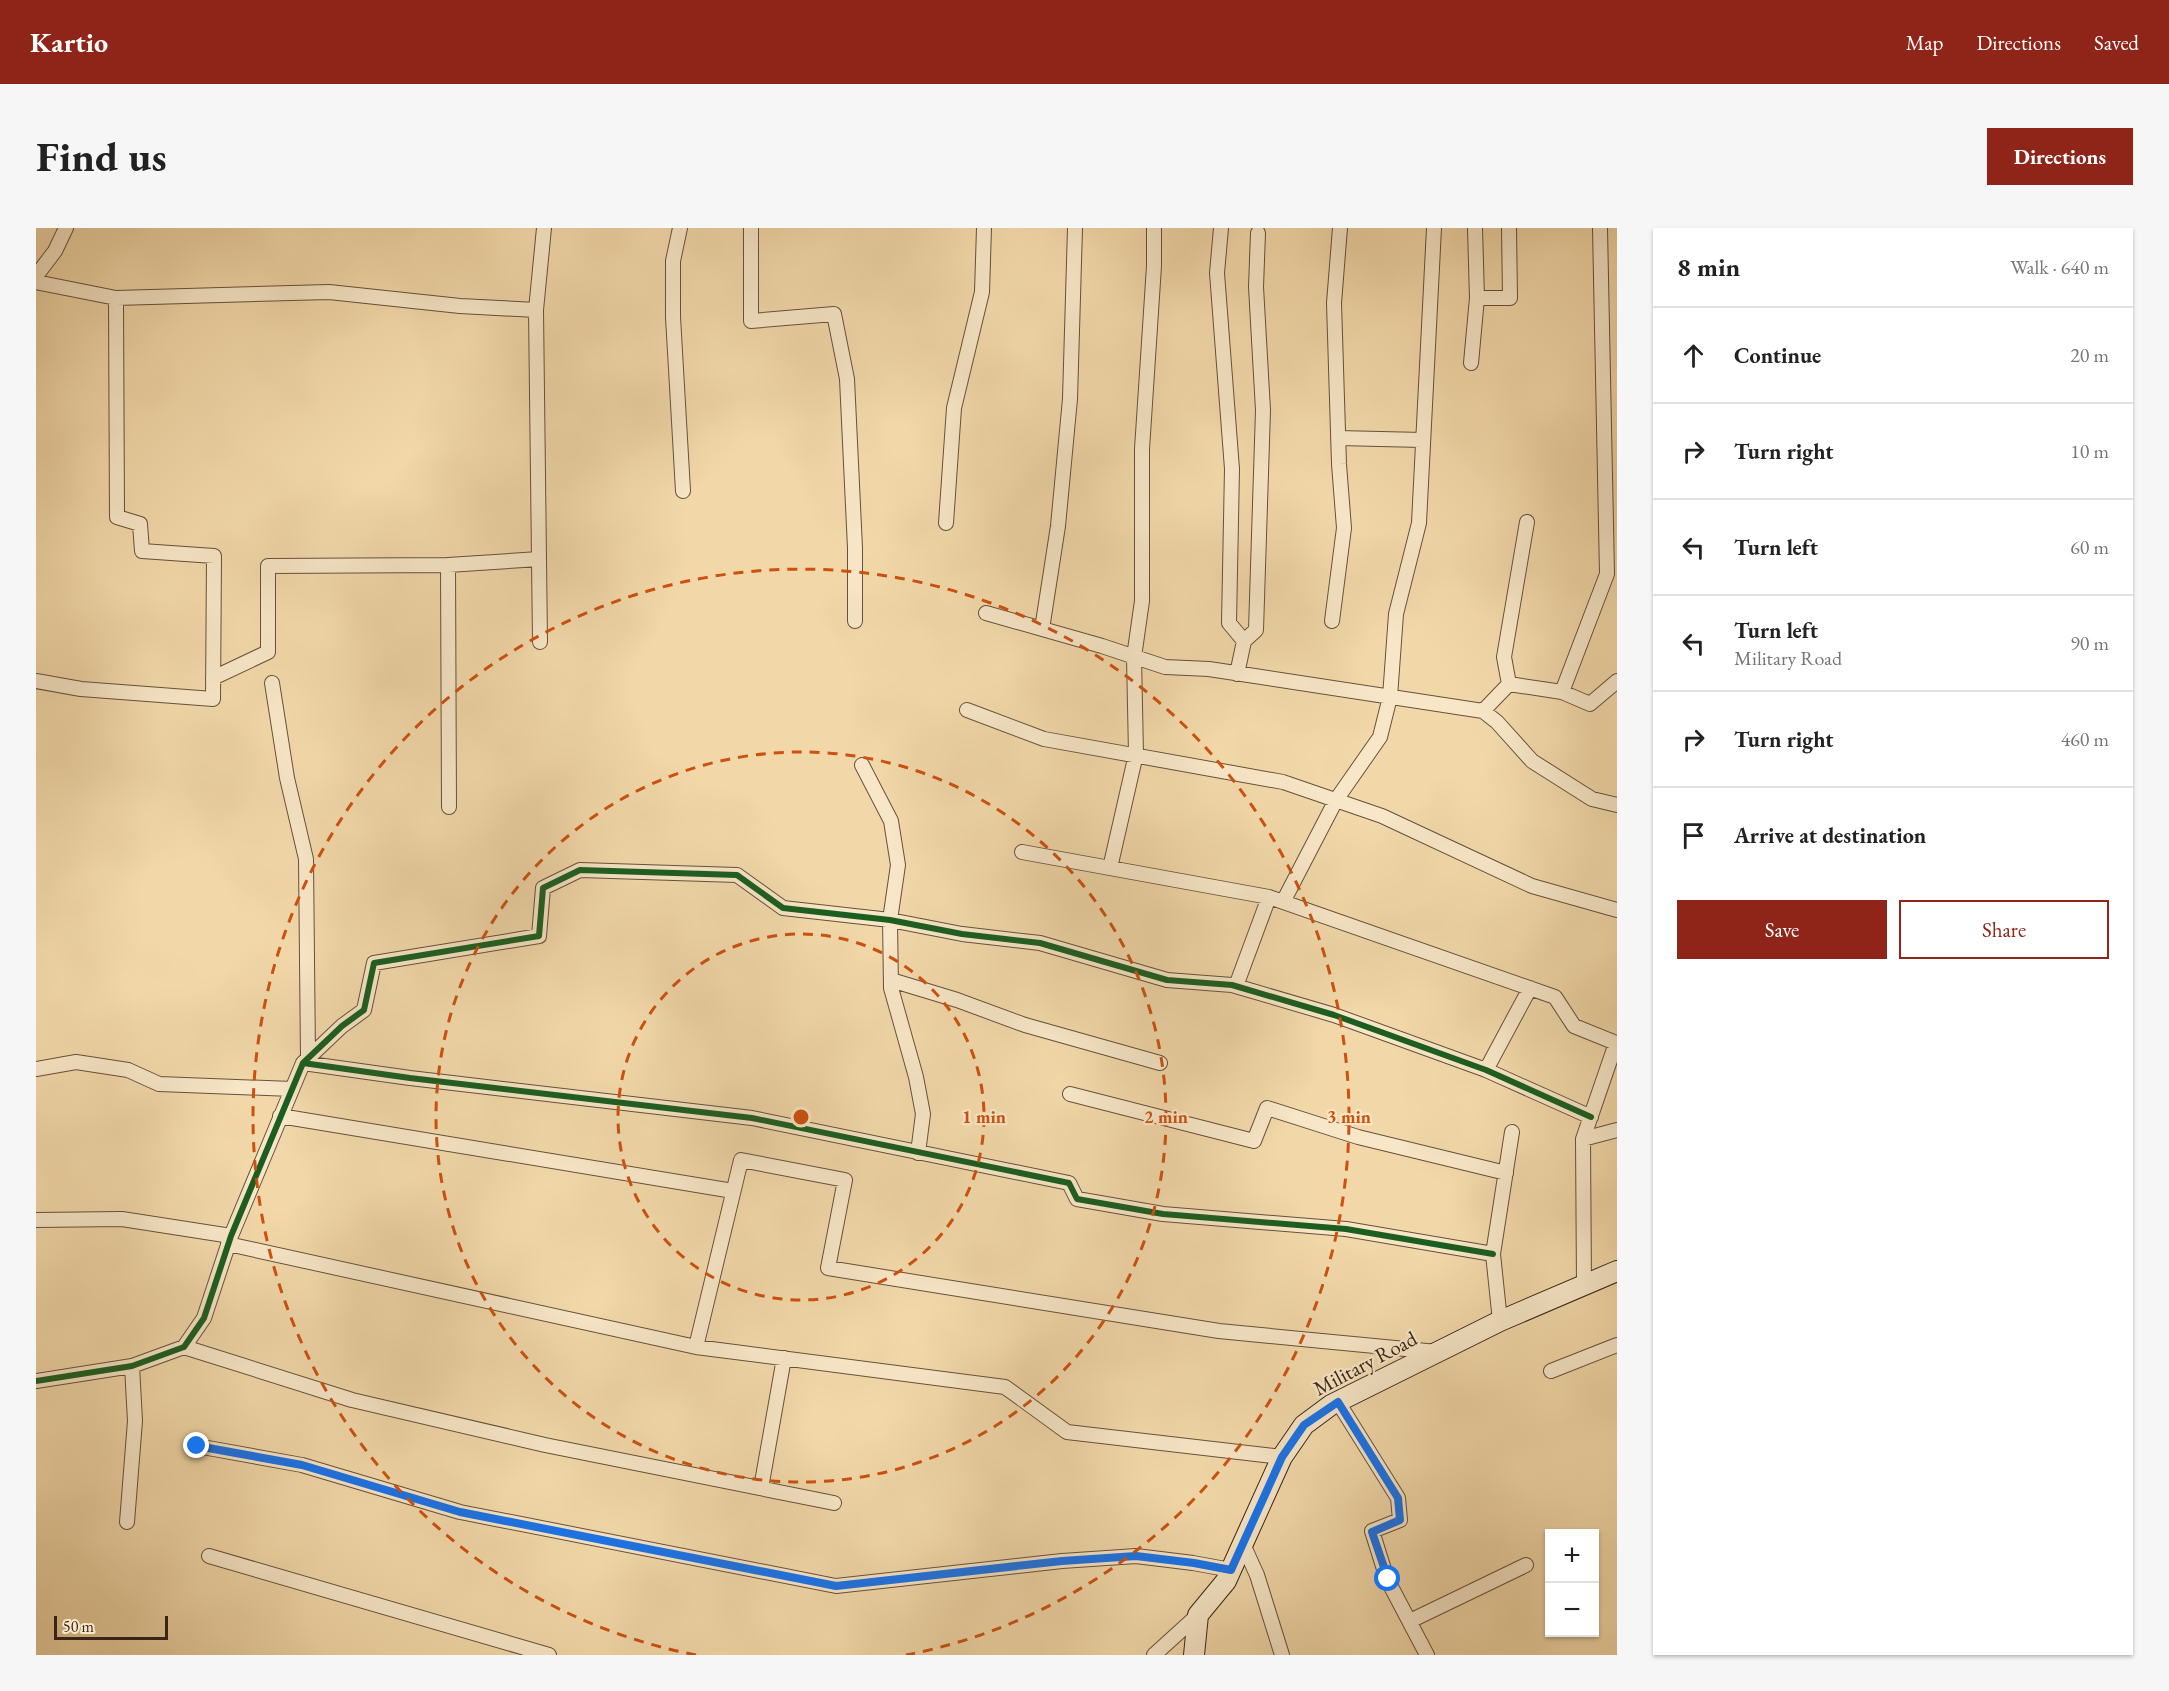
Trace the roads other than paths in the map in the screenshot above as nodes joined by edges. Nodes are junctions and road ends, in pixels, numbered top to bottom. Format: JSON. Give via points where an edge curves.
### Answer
{"nodes":[{"id":1,"x":66,"y":228,"type":"edge"},
{"id":2,"x":544,"y":228,"type":"edge"},
{"id":3,"x":680,"y":228,"type":"edge"},
{"id":4,"x":751,"y":228,"type":"edge"},
{"id":5,"x":984,"y":228,"type":"edge"},
{"id":6,"x":1075,"y":228,"type":"edge"},
{"id":7,"x":1154,"y":228,"type":"edge"},
{"id":8,"x":1221,"y":228,"type":"edge"},
{"id":9,"x":1340,"y":228,"type":"edge"},
{"id":10,"x":1434,"y":228,"type":"edge"},
{"id":11,"x":1475,"y":228,"type":"edge"},
{"id":12,"x":1509,"y":228,"type":"edge"},
{"id":13,"x":1600,"y":228,"type":"edge"},
{"id":14,"x":1258,"y":233,"type":"dead end"},
{"id":15,"x":36,"y":276,"type":"edge"},
{"id":16,"x":36,"y":282,"type":"edge"},
{"id":17,"x":116,"y":298,"type":"junction"},
{"id":18,"x":1477,"y":298,"type":"junction"},
{"id":19,"x":536,"y":310,"type":"junction"},
{"id":20,"x":1471,"y":363,"type":"dead end"},
{"id":21,"x":1338,"y":438,"type":"junction"},
{"id":22,"x":1423,"y":440,"type":"junction"},
{"id":23,"x":683,"y":491,"type":"dead end"},
{"id":24,"x":1527,"y":522,"type":"dead end"},
{"id":25,"x":946,"y":523,"type":"dead end"},
{"id":26,"x":539,"y":559,"type":"junction"},
{"id":27,"x":448,"y":565,"type":"junction"},
{"id":28,"x":986,"y":613,"type":"dead end"},
{"id":29,"x":855,"y":621,"type":"dead end"},
{"id":30,"x":1332,"y":621,"type":"dead end"},
{"id":31,"x":1042,"y":629,"type":"junction"},
{"id":32,"x":1244,"y":641,"type":"junction"},
{"id":33,"x":540,"y":642,"type":"dead end"},
{"id":34,"x":1134,"y":657,"type":"junction"},
{"id":35,"x":1237,"y":674,"type":"junction"},
{"id":36,"x":213,"y":678,"type":"junction"},
{"id":37,"x":36,"y":681,"type":"edge"},
{"id":38,"x":1617,"y":681,"type":"edge"},
{"id":39,"x":272,"y":682,"type":"dead end"},
{"id":40,"x":1509,"y":684,"type":"junction"},
{"id":41,"x":1562,"y":692,"type":"junction"},
{"id":42,"x":1390,"y":697,"type":"junction"},
{"id":43,"x":967,"y":710,"type":"dead end"},
{"id":44,"x":1483,"y":711,"type":"junction"},
{"id":45,"x":1136,"y":754,"type":"junction"},
{"id":46,"x":862,"y":765,"type":"dead end"},
{"id":47,"x":1335,"y":800,"type":"junction"},
{"id":48,"x":1617,"y":805,"type":"edge"},
{"id":49,"x":449,"y":807,"type":"dead end"},
{"id":50,"x":1023,"y":852,"type":"dead end"},
{"id":51,"x":1110,"y":868,"type":"junction"},
{"id":52,"x":1269,"y":897,"type":"junction"},
{"id":53,"x":1283,"y":902,"type":"junction"},
{"id":54,"x":1617,"y":910,"type":"edge"},
{"id":55,"x":890,"y":920,"type":"junction"},
{"id":56,"x":891,"y":980,"type":"junction"},
{"id":57,"x":1236,"y":986,"type":"junction"},
{"id":58,"x":1530,"y":988,"type":"junction"},
{"id":59,"x":306,"y":1060,"type":"junction"},
{"id":60,"x":1160,"y":1063,"type":"dead end"},
{"id":61,"x":36,"y":1069,"type":"edge"},
{"id":62,"x":1486,"y":1070,"type":"junction"},
{"id":63,"x":292,"y":1089,"type":"junction"},
{"id":64,"x":1070,"y":1094,"type":"dead end"},
{"id":65,"x":280,"y":1116,"type":"junction"},
{"id":66,"x":1591,"y":1117,"type":"junction"},
{"id":67,"x":1617,"y":1130,"type":"edge"},
{"id":68,"x":1512,"y":1132,"type":"dead end"},
{"id":69,"x":1583,"y":1139,"type":"junction"},
{"id":70,"x":918,"y":1153,"type":"junction"},
{"id":71,"x":1506,"y":1173,"type":"junction"},
{"id":72,"x":733,"y":1191,"type":"junction"},
{"id":73,"x":36,"y":1220,"type":"edge"},
{"id":74,"x":229,"y":1240,"type":"junction"},
{"id":75,"x":1493,"y":1254,"type":"junction"},
{"id":76,"x":1617,"y":1271,"type":"edge"},
{"id":77,"x":1584,"y":1285,"type":"junction"},
{"id":78,"x":1500,"y":1321,"type":"junction"},
{"id":79,"x":1617,"y":1345,"type":"edge"},
{"id":80,"x":184,"y":1347,"type":"junction"},
{"id":81,"x":696,"y":1347,"type":"junction"},
{"id":82,"x":1438,"y":1352,"type":"junction"},
{"id":83,"x":784,"y":1358,"type":"junction"},
{"id":84,"x":132,"y":1366,"type":"junction"},
{"id":85,"x":1551,"y":1371,"type":"dead end"},
{"id":86,"x":36,"y":1381,"type":"edge"},
{"id":87,"x":1338,"y":1402,"type":"junction"},
{"id":88,"x":197,"y":1446,"type":"dead end"},
{"id":89,"x":1282,"y":1457,"type":"junction"},
{"id":90,"x":761,"y":1488,"type":"junction"},
{"id":91,"x":834,"y":1503,"type":"dead end"},
{"id":92,"x":127,"y":1522,"type":"dead end"},
{"id":93,"x":1242,"y":1542,"type":"junction"},
{"id":94,"x":209,"y":1556,"type":"dead end"},
{"id":95,"x":1526,"y":1565,"type":"dead end"},
{"id":96,"x":1231,"y":1570,"type":"junction"},
{"id":97,"x":1198,"y":1615,"type":"junction"},
{"id":98,"x":1410,"y":1621,"type":"junction"},
{"id":99,"x":549,"y":1655,"type":"edge"},
{"id":100,"x":1154,"y":1655,"type":"edge"},
{"id":101,"x":1194,"y":1655,"type":"edge"},
{"id":102,"x":1282,"y":1655,"type":"edge"},
{"id":103,"x":1427,"y":1655,"type":"edge"}],
"edges":[{"from":1,"to":15,"type":"street"},
{"from":2,"to":19,"type":"street"},
{"from":3,"to":23,"type":"street","via":[[673,261],[673,317]]},
{"from":4,"to":29,"type":"street","via":[[751,321],[834,314],[847,379]]},
{"from":5,"to":25,"type":"street","via":[[982,292],[954,408]]},
{"from":6,"to":31,"type":"street","via":[[1070,399],[1058,526]]},
{"from":7,"to":34,"type":"street","via":[[1142,449],[1142,601]]},
{"from":8,"to":32,"type":"street","via":[[1217,273],[1232,469],[1229,623]]},
{"from":9,"to":21,"type":"street","via":[[1334,303]]},
{"from":10,"to":22,"type":"street"},
{"from":11,"to":18,"type":"street"},
{"from":12,"to":18,"type":"street","via":[[1510,298]]},
{"from":13,"to":41,"type":"street","via":[[1607,574]]},
{"from":14,"to":32,"type":"street","via":[[1263,410],[1257,618],[1256,630]]},
{"from":16,"to":17,"type":"street"},
{"from":17,"to":19,"type":"street","via":[[329,292]]},
{"from":17,"to":36,"type":"street","via":[[117,517],[140,524],[142,551],[214,556]]},
{"from":18,"to":20,"type":"street"},
{"from":19,"to":26,"type":"street"},
{"from":21,"to":22,"type":"street"},
{"from":21,"to":30,"type":"street","via":[[1344,528]]},
{"from":22,"to":42,"type":"street","via":[[1419,524],[1396,614]]},
{"from":24,"to":40,"type":"street","via":[[1504,657]]},
{"from":26,"to":27,"type":"street"},
{"from":26,"to":33,"type":"street"},
{"from":27,"to":36,"type":"street","via":[[268,566],[268,652]]},
{"from":27,"to":49,"type":"street"},
{"from":28,"to":31,"type":"street"},
{"from":31,"to":34,"type":"street"},
{"from":32,"to":35,"type":"street"},
{"from":34,"to":35,"type":"street","via":[[1165,667]]},
{"from":34,"to":45,"type":"street"},
{"from":35,"to":42,"type":"street"},
{"from":36,"to":37,"type":"street","via":[[213,699],[81,689]]},
{"from":38,"to":41,"type":"street","via":[[1590,704]]},
{"from":39,"to":59,"type":"street","via":[[287,778],[306,859]]},
{"from":40,"to":41,"type":"street"},
{"from":40,"to":44,"type":"street"},
{"from":42,"to":44,"type":"street"},
{"from":42,"to":47,"type":"street","via":[[1380,737]]},
{"from":43,"to":45,"type":"street","via":[[1044,739]]},
{"from":44,"to":48,"type":"street","via":[[1532,761],[1592,799]]},
{"from":45,"to":47,"type":"street","via":[[1283,782]]},
{"from":45,"to":51,"type":"street"},
{"from":46,"to":55,"type":"street","via":[[891,821],[898,866]]},
{"from":47,"to":53,"type":"street"},
{"from":47,"to":54,"type":"street","via":[[1382,816],[1532,886]]},
{"from":50,"to":51,"type":"street"},
{"from":51,"to":52,"type":"street"},
{"from":52,"to":53,"type":"street"},
{"from":52,"to":57,"type":"street"},
{"from":53,"to":58,"type":"street"},
{"from":55,"to":56,"type":"street"},
{"from":55,"to":57,"type":"street","via":[[1040,944],[1167,980]]},
{"from":55,"to":59,"type":"street","via":[[783,908],[737,874],[580,870],[543,888],[539,936],[374,963],[364,1010]]},
{"from":56,"to":60,"type":"street","via":[[1024,1025]]},
{"from":56,"to":70,"type":"street","via":[[923,1114]]},
{"from":57,"to":62,"type":"street","via":[[1334,1015]]},
{"from":58,"to":62,"type":"street"},
{"from":58,"to":66,"type":"street","via":[[1555,997],[1574,1026],[1616,1043]]},
{"from":59,"to":63,"type":"street"},
{"from":59,"to":70,"type":"street","via":[[410,1078],[752,1118]]},
{"from":61,"to":63,"type":"street","via":[[76,1062],[128,1070],[159,1084]]},
{"from":62,"to":66,"type":"street"},
{"from":63,"to":65,"type":"street"},
{"from":64,"to":71,"type":"street","via":[[1254,1141],[1267,1108],[1358,1137]]},
{"from":65,"to":72,"type":"street"},
{"from":65,"to":74,"type":"street"},
{"from":66,"to":69,"type":"street"},
{"from":67,"to":69,"type":"street"},
{"from":68,"to":71,"type":"street"},
{"from":69,"to":77,"type":"street"},
{"from":70,"to":75,"type":"street","via":[[1070,1183],[1077,1199],[1163,1214],[1346,1229]]},
{"from":71,"to":75,"type":"street"},
{"from":72,"to":81,"type":"street"},
{"from":72,"to":82,"type":"street","via":[[741,1160],[845,1180],[828,1268],[1219,1331]]},
{"from":73,"to":74,"type":"street","via":[[122,1219]]},
{"from":74,"to":80,"type":"street","via":[[204,1318]]},
{"from":74,"to":81,"type":"street"},
{"from":75,"to":78,"type":"street"},
{"from":76,"to":77,"type":"street","name":"Military Road"},
{"from":77,"to":78,"type":"street","name":"Military Road"},
{"from":78,"to":82,"type":"street","name":"Military Road"},
{"from":79,"to":85,"type":"street"},
{"from":80,"to":84,"type":"street"},
{"from":80,"to":90,"type":"street","via":[[352,1400],[544,1445]]},
{"from":81,"to":83,"type":"street"},
{"from":82,"to":87,"type":"street","name":"Military Road"},
{"from":83,"to":89,"type":"street","via":[[1005,1387],[1067,1432]]},
{"from":83,"to":90,"type":"street"},
{"from":84,"to":86,"type":"street"},
{"from":84,"to":92,"type":"street","via":[[135,1421]]},
{"from":87,"to":89,"type":"street","name":"Military Road","via":[[1304,1425]]},
{"from":87,"to":98,"type":"street","via":[[1398,1498],[1400,1520],[1372,1532],[1388,1579]]},
{"from":88,"to":96,"type":"street","via":[[302,1465],[460,1512],[836,1586],[1136,1556]]},
{"from":89,"to":93,"type":"street","name":"Military Road"},
{"from":90,"to":91,"type":"street"},
{"from":93,"to":96,"type":"street","name":"Military Road"},
{"from":93,"to":102,"type":"street","via":[[1257,1575]]},
{"from":94,"to":99,"type":"street"},
{"from":95,"to":98,"type":"street"},
{"from":96,"to":97,"type":"street","name":"Military Road"},
{"from":97,"to":100,"type":"street"},
{"from":97,"to":101,"type":"street"},
{"from":98,"to":103,"type":"street"}]}
